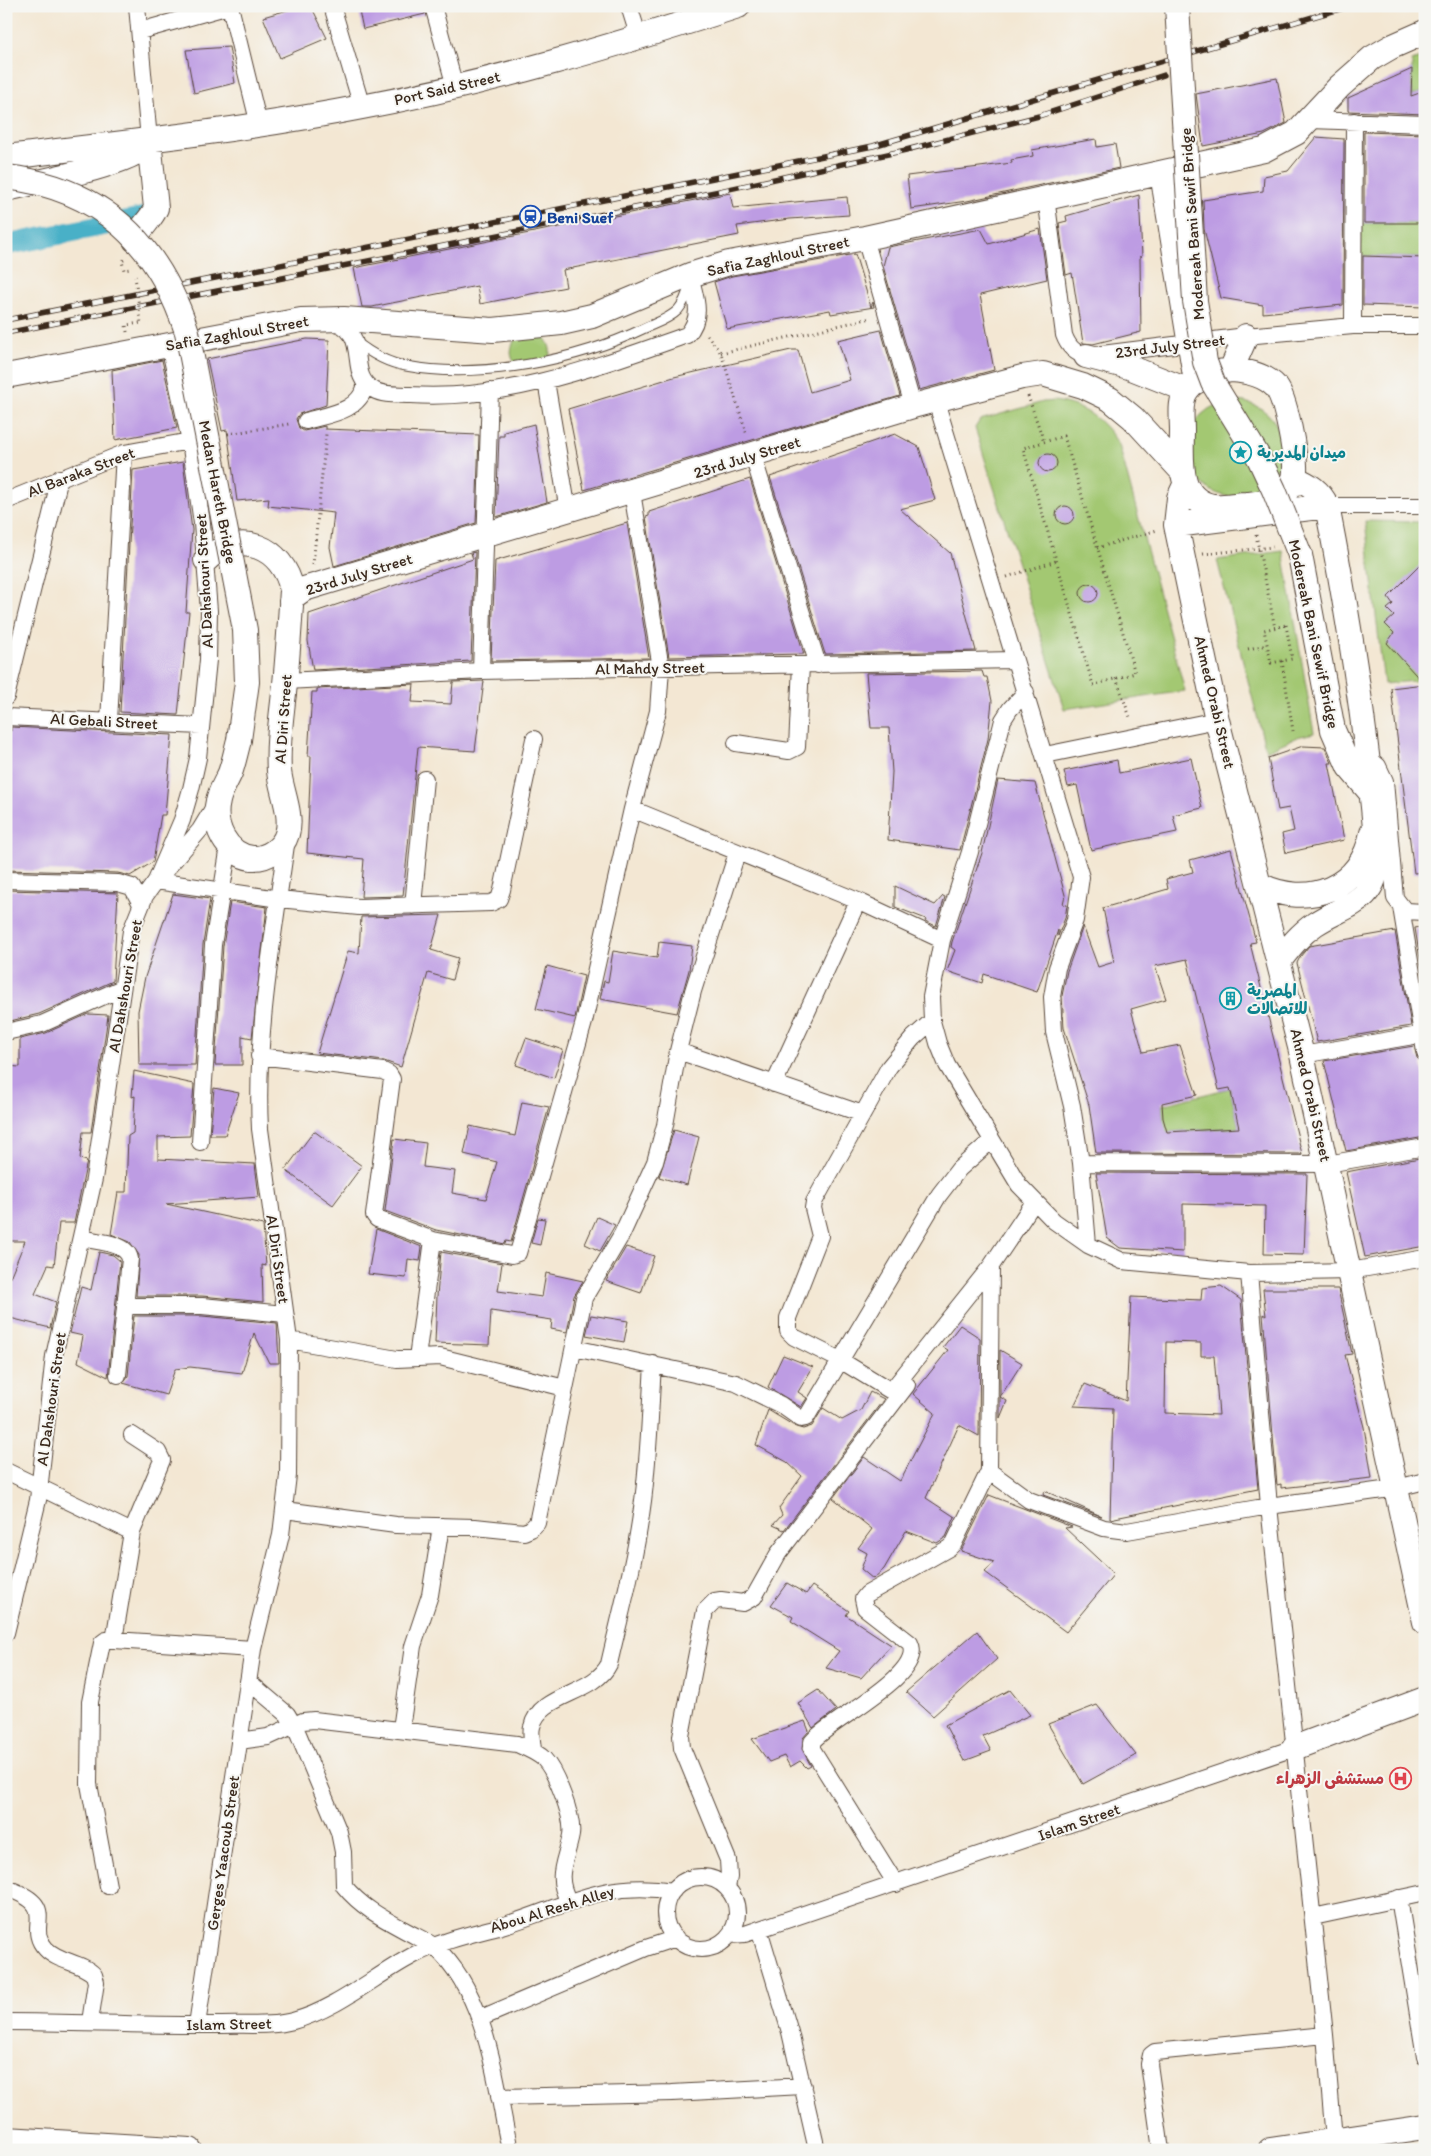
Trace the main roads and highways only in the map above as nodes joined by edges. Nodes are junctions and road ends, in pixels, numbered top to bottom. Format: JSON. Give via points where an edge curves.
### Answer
{"nodes":[{"id":1,"x":738,"y":6,"type":"edge"},
{"id":2,"x":1177,"y":6,"type":"edge"},
{"id":3,"x":1425,"y":32,"type":"edge"},
{"id":4,"x":149,"y":140,"type":"junction"},
{"id":5,"x":6,"y":157,"type":"edge"},
{"id":6,"x":1172,"y":170,"type":"junction"},
{"id":7,"x":6,"y":177,"type":"edge"},
{"id":8,"x":6,"y":189,"type":"edge"},
{"id":9,"x":136,"y":240,"type":"dead end"},
{"id":10,"x":1246,"y":336,"type":"road end"},
{"id":11,"x":1086,"y":356,"type":"road end"},
{"id":12,"x":6,"y":376,"type":"edge"},
{"id":13,"x":1207,"y":379,"type":"junction"},
{"id":14,"x":1183,"y":477,"type":"junction"},
{"id":15,"x":1294,"y":478,"type":"junction"},
{"id":16,"x":1327,"y":506,"type":"junction"},
{"id":17,"x":1176,"y":525,"type":"junction"},
{"id":18,"x":206,"y":560,"type":"road end"},
{"id":19,"x":291,"y":601,"type":"junction"},
{"id":20,"x":1372,"y":794,"type":"junction"},
{"id":21,"x":1374,"y":825,"type":"junction"},
{"id":22,"x":229,"y":846,"type":"joint"},
{"id":23,"x":1260,"y":885,"type":"junction"},
{"id":24,"x":1280,"y":960,"type":"junction"},
{"id":25,"x":1425,"y":1622,"type":"edge"},
{"id":26,"x":1425,"y":1699,"type":"edge"},
{"id":27,"x":1294,"y":1748,"type":"road end"},
{"id":28,"x":1425,"y":2127,"type":"edge"},
{"id":29,"x":6,"y":2139,"type":"edge"},
{"id":30,"x":102,"y":2147,"type":"edge"},
{"id":31,"x":190,"y":2150,"type":"edge"},
{"id":32,"x":1270,"y":2150,"type":"edge"}],
"edges":[{"from":1,"to":4,"type":"main road","name":"Port Said Street","via":[[638,38],[455,87],[259,125]]},
{"from":2,"to":20,"type":"main road","name":"Modereah Bani Sewif Bridge","bridge":true,"via":[[1195,301],[1205,362],[1217,390],[1274,490],[1300,555],[1334,730],[1349,767]]},
{"from":3,"to":6,"type":"main road","name":"Safia Zaghloul Street","via":[[1372,58],[1339,87],[1296,133],[1264,150]]},
{"from":4,"to":5,"type":"main road","name":"Port Said Street"},
{"from":4,"to":8,"type":"main road","via":[[133,155]]},
{"from":4,"to":9,"type":"main road","via":[[156,208]]},
{"from":6,"to":12,"type":"main road","name":"Safia Zaghloul Street","via":[[865,238],[729,263],[690,275],[592,316],[562,323],[455,329],[323,318],[301,320]]},
{"from":6,"to":13,"type":"main road"},
{"from":7,"to":22,"type":"main road","name":"Medan Hareth Bridge","bridge":true,"via":[[67,191],[109,214],[128,230],[153,260],[179,309],[245,630],[247,682],[239,740],[218,801],[216,817],[220,833]]},
{"from":10,"to":13,"type":"main road"},
{"from":11,"to":13,"type":"main road","via":[[1129,367]]},
{"from":13,"to":14,"type":"main road","via":[[1182,400]]},
{"from":13,"to":15,"type":"main road","via":[[1242,371],[1265,379],[1274,386],[1285,406]]},
{"from":14,"to":15,"type":"main road","via":[[1194,497],[1215,506],[1276,499],[1284,494]]},
{"from":14,"to":17,"type":"main road","name":"Ahmed Orabi Street"},
{"from":14,"to":19,"type":"main road","name":"23rd July Street","via":[[1132,418],[1110,399],[1083,386],[1043,374],[913,406],[311,588],[299,592]]},
{"from":15,"to":16,"type":"main road","via":[[1314,488]]},
{"from":16,"to":17,"type":"main road"},
{"from":16,"to":20,"type":"main road"},
{"from":17,"to":23,"type":"main road","name":"Ahmed Orabi Street","via":[[1217,720]]},
{"from":18,"to":19,"type":"main road","name":"Al Diri Street","via":[[224,547],[238,544],[258,546],[278,559],[290,578]]},
{"from":19,"to":22,"type":"main road","name":"Al Diri Street","via":[[279,771],[290,824],[287,836],[281,846],[269,855],[255,858],[240,855]]},
{"from":20,"to":21,"type":"main road"},
{"from":21,"to":23,"type":"main road","via":[[1363,860],[1335,887],[1298,896]]},
{"from":21,"to":24,"type":"main road","via":[[1378,860],[1369,891],[1351,906],[1300,935]]},
{"from":23,"to":24,"type":"main road","name":"Ahmed Orabi Street"},
{"from":24,"to":25,"type":"main road","name":"Ahmed Orabi Street"},
{"from":26,"to":27,"type":"main road","name":"Islam Street"},
{"from":28,"to":32,"type":"main road"},
{"from":29,"to":30,"type":"main road"},
{"from":30,"to":31,"type":"main road"}]}
